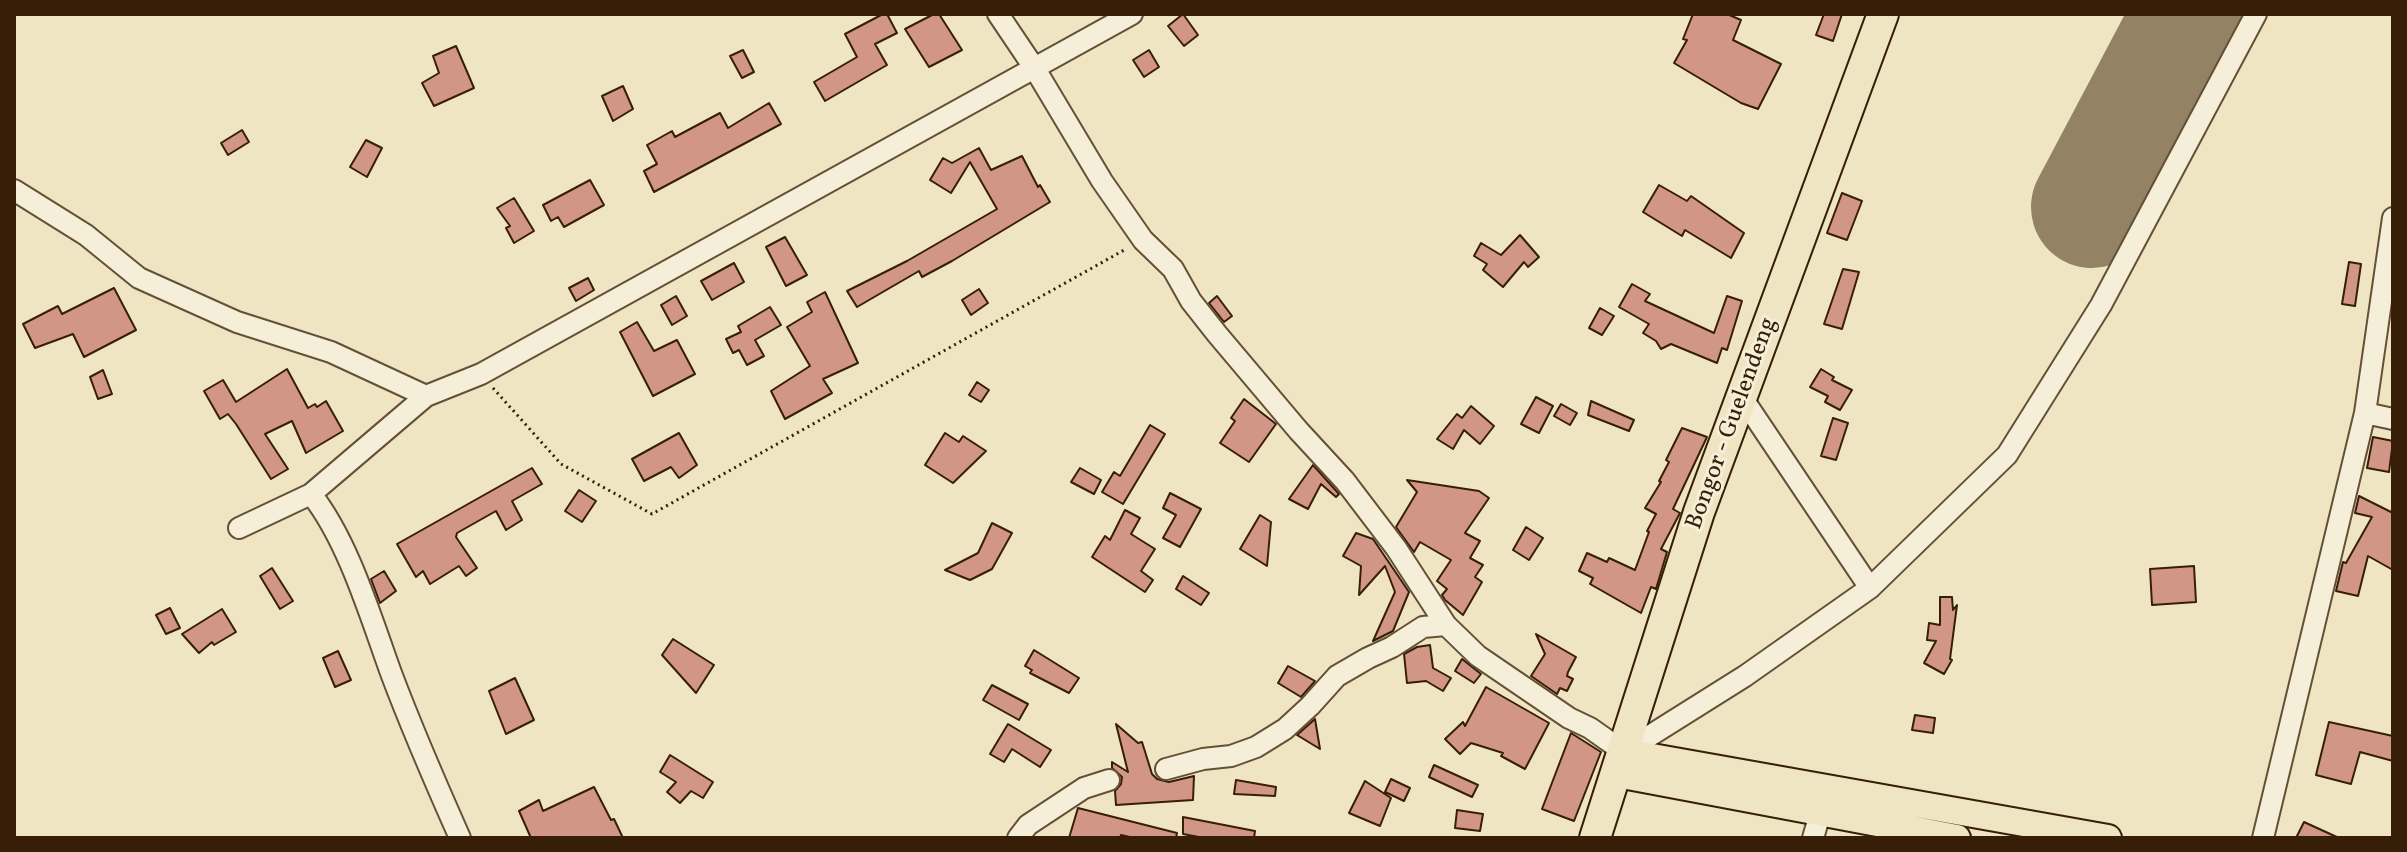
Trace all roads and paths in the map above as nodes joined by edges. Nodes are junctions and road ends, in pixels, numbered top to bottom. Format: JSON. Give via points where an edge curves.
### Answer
{"nodes":[{"id":1,"x":998,"y":14,"type":"edge"},
{"id":2,"x":1132,"y":14,"type":"edge"},
{"id":3,"x":1883,"y":14,"type":"edge"},
{"id":4,"x":2256,"y":14,"type":"edge"},
{"id":5,"x":1035,"y":69,"type":"junction"},
{"id":6,"x":14,"y":190,"type":"edge"},
{"id":7,"x":2393,"y":218,"type":"edge"},
{"id":8,"x":1143,"y":240,"type":"junction"},
{"id":9,"x":481,"y":374,"type":"junction"},
{"id":10,"x":426,"y":396,"type":"junction"},
{"id":11,"x":1743,"y":399,"type":"junction"},
{"id":12,"x":2365,"y":413,"type":"junction"},
{"id":13,"x":2393,"y":419,"type":"edge"},
{"id":14,"x":311,"y":494,"type":"junction"},
{"id":15,"x":239,"y":528,"type":"dead end"},
{"id":16,"x":1870,"y":588,"type":"junction"},
{"id":17,"x":1446,"y":625,"type":"junction"},
{"id":18,"x":1620,"y":763,"type":"junction"},
{"id":19,"x":1166,"y":769,"type":"dead end"},
{"id":20,"x":1109,"y":780,"type":"dead end"},
{"id":21,"x":1816,"y":826,"type":"edge"},
{"id":22,"x":460,"y":838,"type":"edge"},
{"id":23,"x":1018,"y":838,"type":"edge"},
{"id":24,"x":1595,"y":838,"type":"edge"},
{"id":25,"x":1957,"y":838,"type":"edge"},
{"id":26,"x":2108,"y":838,"type":"edge"},
{"id":27,"x":2263,"y":838,"type":"edge"}],
"edges":[{"from":1,"to":5,"type":"street"},
{"from":2,"to":5,"type":"street"},
{"from":3,"to":11,"type":"highway","name":"Bongor - Guelendeng"},
{"from":4,"to":16,"type":"street","via":[[2101,305],[2007,455]]},
{"from":5,"to":8,"type":"street"},
{"from":5,"to":9,"type":"street"},
{"from":6,"to":10,"type":"street","via":[[86,235],[139,278],[250,327],[331,352]]},
{"from":7,"to":12,"type":"street"},
{"from":8,"to":9,"type":"path","via":[[652,514],[561,464]]},
{"from":8,"to":17,"type":"street","via":[[1173,269],[1217,334],[1354,492]]},
{"from":9,"to":10,"type":"street"},
{"from":10,"to":14,"type":"street"},
{"from":11,"to":16,"type":"street"},
{"from":11,"to":18,"type":"highway","name":"Bongor - Guelendeng","via":[[1699,512]]},
{"from":12,"to":13,"type":"street"},
{"from":12,"to":27,"type":"street"},
{"from":14,"to":15,"type":"street"},
{"from":14,"to":22,"type":"street","via":[[344,555]]},
{"from":16,"to":18,"type":"street"},
{"from":17,"to":18,"type":"street","via":[[1478,656],[1590,728]]},
{"from":17,"to":19,"type":"street","via":[[1423,627],[1337,676],[1293,721],[1256,747]]},
{"from":18,"to":21,"type":"main road"},
{"from":18,"to":24,"type":"highway","name":"Bongor - Guelendeng"},
{"from":18,"to":26,"type":"main road"},
{"from":20,"to":23,"type":"street","via":[[1084,788],[1028,825]]},
{"from":21,"to":25,"type":"main road"}]}
